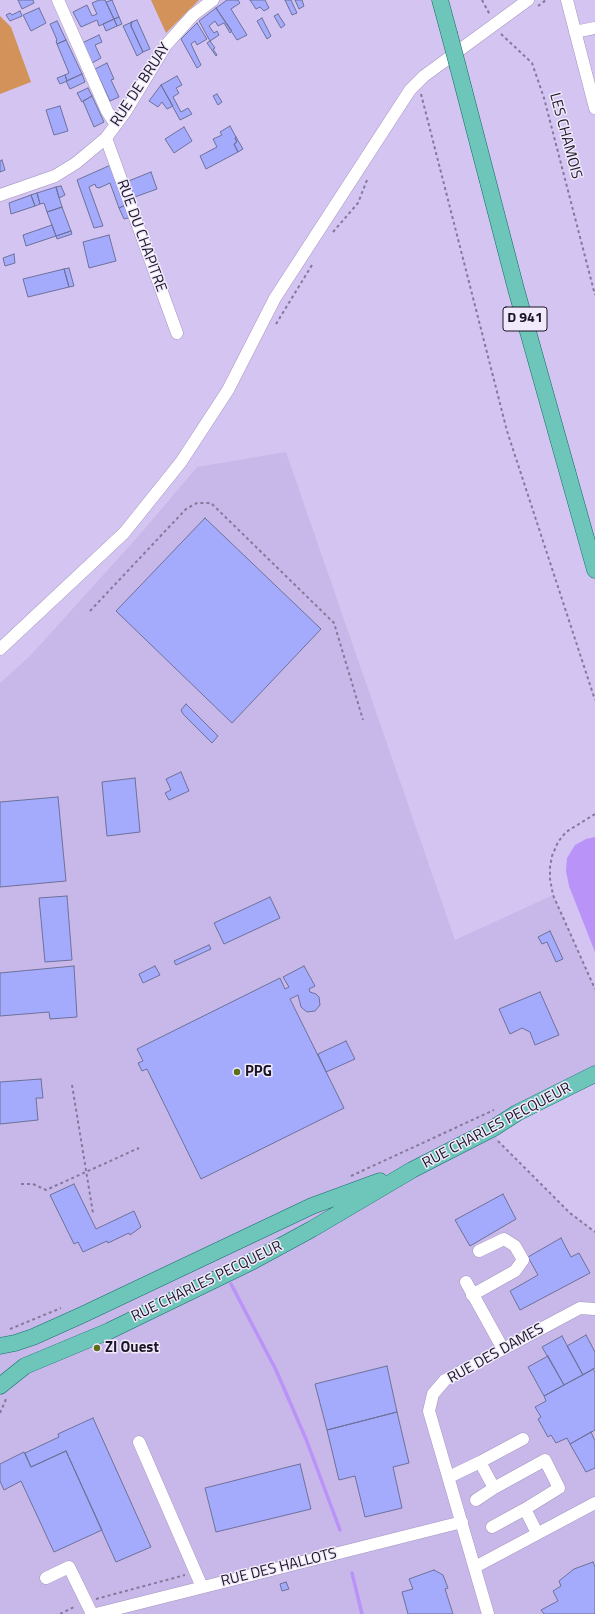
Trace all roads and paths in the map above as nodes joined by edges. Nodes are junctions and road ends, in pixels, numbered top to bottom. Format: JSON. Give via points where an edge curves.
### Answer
{"nodes":[{"id":1,"x":58,"y":0,"type":"edge"},
{"id":2,"x":213,"y":0,"type":"edge"},
{"id":3,"x":440,"y":0,"type":"edge"},
{"id":4,"x":482,"y":0,"type":"edge"},
{"id":5,"x":528,"y":0,"type":"edge"},
{"id":6,"x":567,"y":0,"type":"edge"},
{"id":7,"x":495,"y":24,"type":"junction"},
{"id":8,"x":595,"y":28,"type":"edge"},
{"id":9,"x":575,"y":32,"type":"junction"},
{"id":10,"x":421,"y":94,"type":"dead end"},
{"id":11,"x":595,"y":108,"type":"edge"},
{"id":12,"x":116,"y":125,"type":"junction"},
{"id":13,"x":106,"y":138,"type":"junction"},
{"id":14,"x":0,"y":195,"type":"edge"},
{"id":15,"x":595,"y":295,"type":"edge"},
{"id":16,"x":177,"y":333,"type":"dead end"},
{"id":17,"x":595,"y":570,"type":"edge"},
{"id":18,"x":90,"y":611,"type":"dead end"},
{"id":19,"x":0,"y":649,"type":"edge"},
{"id":20,"x":595,"y":700,"type":"edge"},
{"id":21,"x":363,"y":720,"type":"dead end"},
{"id":22,"x":595,"y":814,"type":"edge"},
{"id":23,"x":595,"y":989,"type":"edge"},
{"id":24,"x":590,"y":1078,"type":"edge"},
{"id":25,"x":72,"y":1085,"type":"dead end"},
{"id":26,"x":492,"y":1129,"type":"junction"},
{"id":27,"x":139,"y":1148,"type":"dead end"},
{"id":28,"x":412,"y":1170,"type":"junction"},
{"id":29,"x":87,"y":1172,"type":"junction"},
{"id":30,"x":21,"y":1184,"type":"dead end"},
{"id":31,"x":93,"y":1213,"type":"dead end"},
{"id":32,"x":595,"y":1232,"type":"edge"},
{"id":33,"x":479,"y":1251,"type":"dead end"},
{"id":34,"x":466,"y":1282,"type":"dead end"},
{"id":35,"x":472,"y":1295,"type":"junction"},
{"id":36,"x":595,"y":1309,"type":"edge"},
{"id":37,"x":0,"y":1346,"type":"edge"},
{"id":38,"x":502,"y":1349,"type":"junction"},
{"id":39,"x":0,"y":1386,"type":"edge"},
{"id":40,"x":523,"y":1439,"type":"dead end"},
{"id":41,"x":140,"y":1442,"type":"dead end"},
{"id":42,"x":480,"y":1462,"type":"junction"},
{"id":43,"x":449,"y":1477,"type":"junction"},
{"id":44,"x":494,"y":1488,"type":"junction"},
{"id":45,"x":476,"y":1500,"type":"dead end"},
{"id":46,"x":595,"y":1503,"type":"edge"},
{"id":47,"x":525,"y":1509,"type":"junction"},
{"id":48,"x":462,"y":1522,"type":"junction"},
{"id":49,"x":492,"y":1527,"type":"dead end"},
{"id":50,"x":538,"y":1533,"type":"junction"},
{"id":51,"x":475,"y":1567,"type":"junction"},
{"id":52,"x":196,"y":1572,"type":"junction"},
{"id":53,"x":46,"y":1578,"type":"dead end"},
{"id":54,"x":202,"y":1587,"type":"junction"},
{"id":55,"x":86,"y":1601,"type":"junction"},
{"id":56,"x":60,"y":1614,"type":"edge"},
{"id":57,"x":92,"y":1614,"type":"edge"},
{"id":58,"x":96,"y":1614,"type":"edge"},
{"id":59,"x":488,"y":1614,"type":"edge"}],
"edges":[{"from":1,"to":12,"type":"street","via":[[107,111]]},
{"from":2,"to":12,"type":"street","name":"RUE DE BRUAY","via":[[193,15],[166,45]]},
{"from":3,"to":17,"type":"main road","number":"D 941","bridge":true,"via":[[514,281]]},
{"from":4,"to":7,"type":"path","name":"LES CHAMOIS"},
{"from":5,"to":7,"type":"street"},
{"from":6,"to":9,"type":"street"},
{"from":7,"to":15,"type":"path","name":"LES CHAMOIS","via":[[532,63],[544,98]]},
{"from":7,"to":19,"type":"street","via":[[424,76],[410,90],[275,298],[228,390],[181,462],[124,532]]},
{"from":8,"to":9,"type":"street"},
{"from":9,"to":11,"type":"street"},
{"from":10,"to":20,"type":"path","via":[[508,432]]},
{"from":12,"to":13,"type":"street","name":"RUE DE BRUAY"},
{"from":13,"to":14,"type":"street","name":"RUE DE BRUAY","via":[[76,163],[55,176]]},
{"from":13,"to":16,"type":"street","name":"RUE DU CHAPITRE"},
{"from":18,"to":21,"type":"path","via":[[186,508],[197,503],[211,503],[334,623]]},
{"from":22,"to":23,"type":"path","via":[[566,832],[558,842],[552,856],[550,880],[553,895]]},
{"from":24,"to":26,"type":"main road","name":"RUE CHARLES PECQUEUR","via":[[517,1113]]},
{"from":25,"to":29,"type":"path"},
{"from":26,"to":28,"type":"main road","name":"RUE CHARLES PECQUEUR"},
{"from":26,"to":32,"type":"path","via":[[499,1142],[530,1174],[570,1213]]},
{"from":27,"to":29,"type":"path"},
{"from":28,"to":37,"type":"main road","name":"RUE CHARLES PECQUEUR","via":[[312,1206],[33,1337]]},
{"from":28,"to":39,"type":"main road","name":"RUE CHARLES PECQUEUR","via":[[253,1261],[109,1331],[25,1366]]},
{"from":29,"to":30,"type":"path","via":[[46,1190],[33,1184]]},
{"from":29,"to":31,"type":"path"},
{"from":33,"to":35,"type":"street","via":[[504,1238],[515,1246],[522,1260],[515,1271]]},
{"from":34,"to":35,"type":"street"},
{"from":35,"to":38,"type":"street"},
{"from":36,"to":38,"type":"street","name":"RUE DES DAMES","via":[[580,1308]]},
{"from":38,"to":43,"type":"street","name":"RUE DES DAMES","via":[[445,1380],[433,1394],[430,1410]]},
{"from":40,"to":42,"type":"street"},
{"from":41,"to":52,"type":"street"},
{"from":42,"to":43,"type":"street"},
{"from":42,"to":44,"type":"street"},
{"from":43,"to":48,"type":"street","name":"RUE DES DAMES"},
{"from":44,"to":45,"type":"street"},
{"from":44,"to":47,"type":"street","via":[[545,1460],[559,1488]]},
{"from":46,"to":50,"type":"street"},
{"from":47,"to":49,"type":"street"},
{"from":47,"to":50,"type":"street"},
{"from":48,"to":51,"type":"street","name":"RUE DES DAMES"},
{"from":48,"to":54,"type":"street","name":"RUE DES HALLOTS"},
{"from":50,"to":51,"type":"street"},
{"from":51,"to":59,"type":"street","name":"RUE DES DAMES"},
{"from":52,"to":54,"type":"street"},
{"from":52,"to":55,"type":"path"},
{"from":53,"to":55,"type":"street","via":[[69,1567]]},
{"from":54,"to":58,"type":"street","name":"RUE DES HALLOTS"},
{"from":55,"to":56,"type":"path"},
{"from":55,"to":57,"type":"street"}]}
